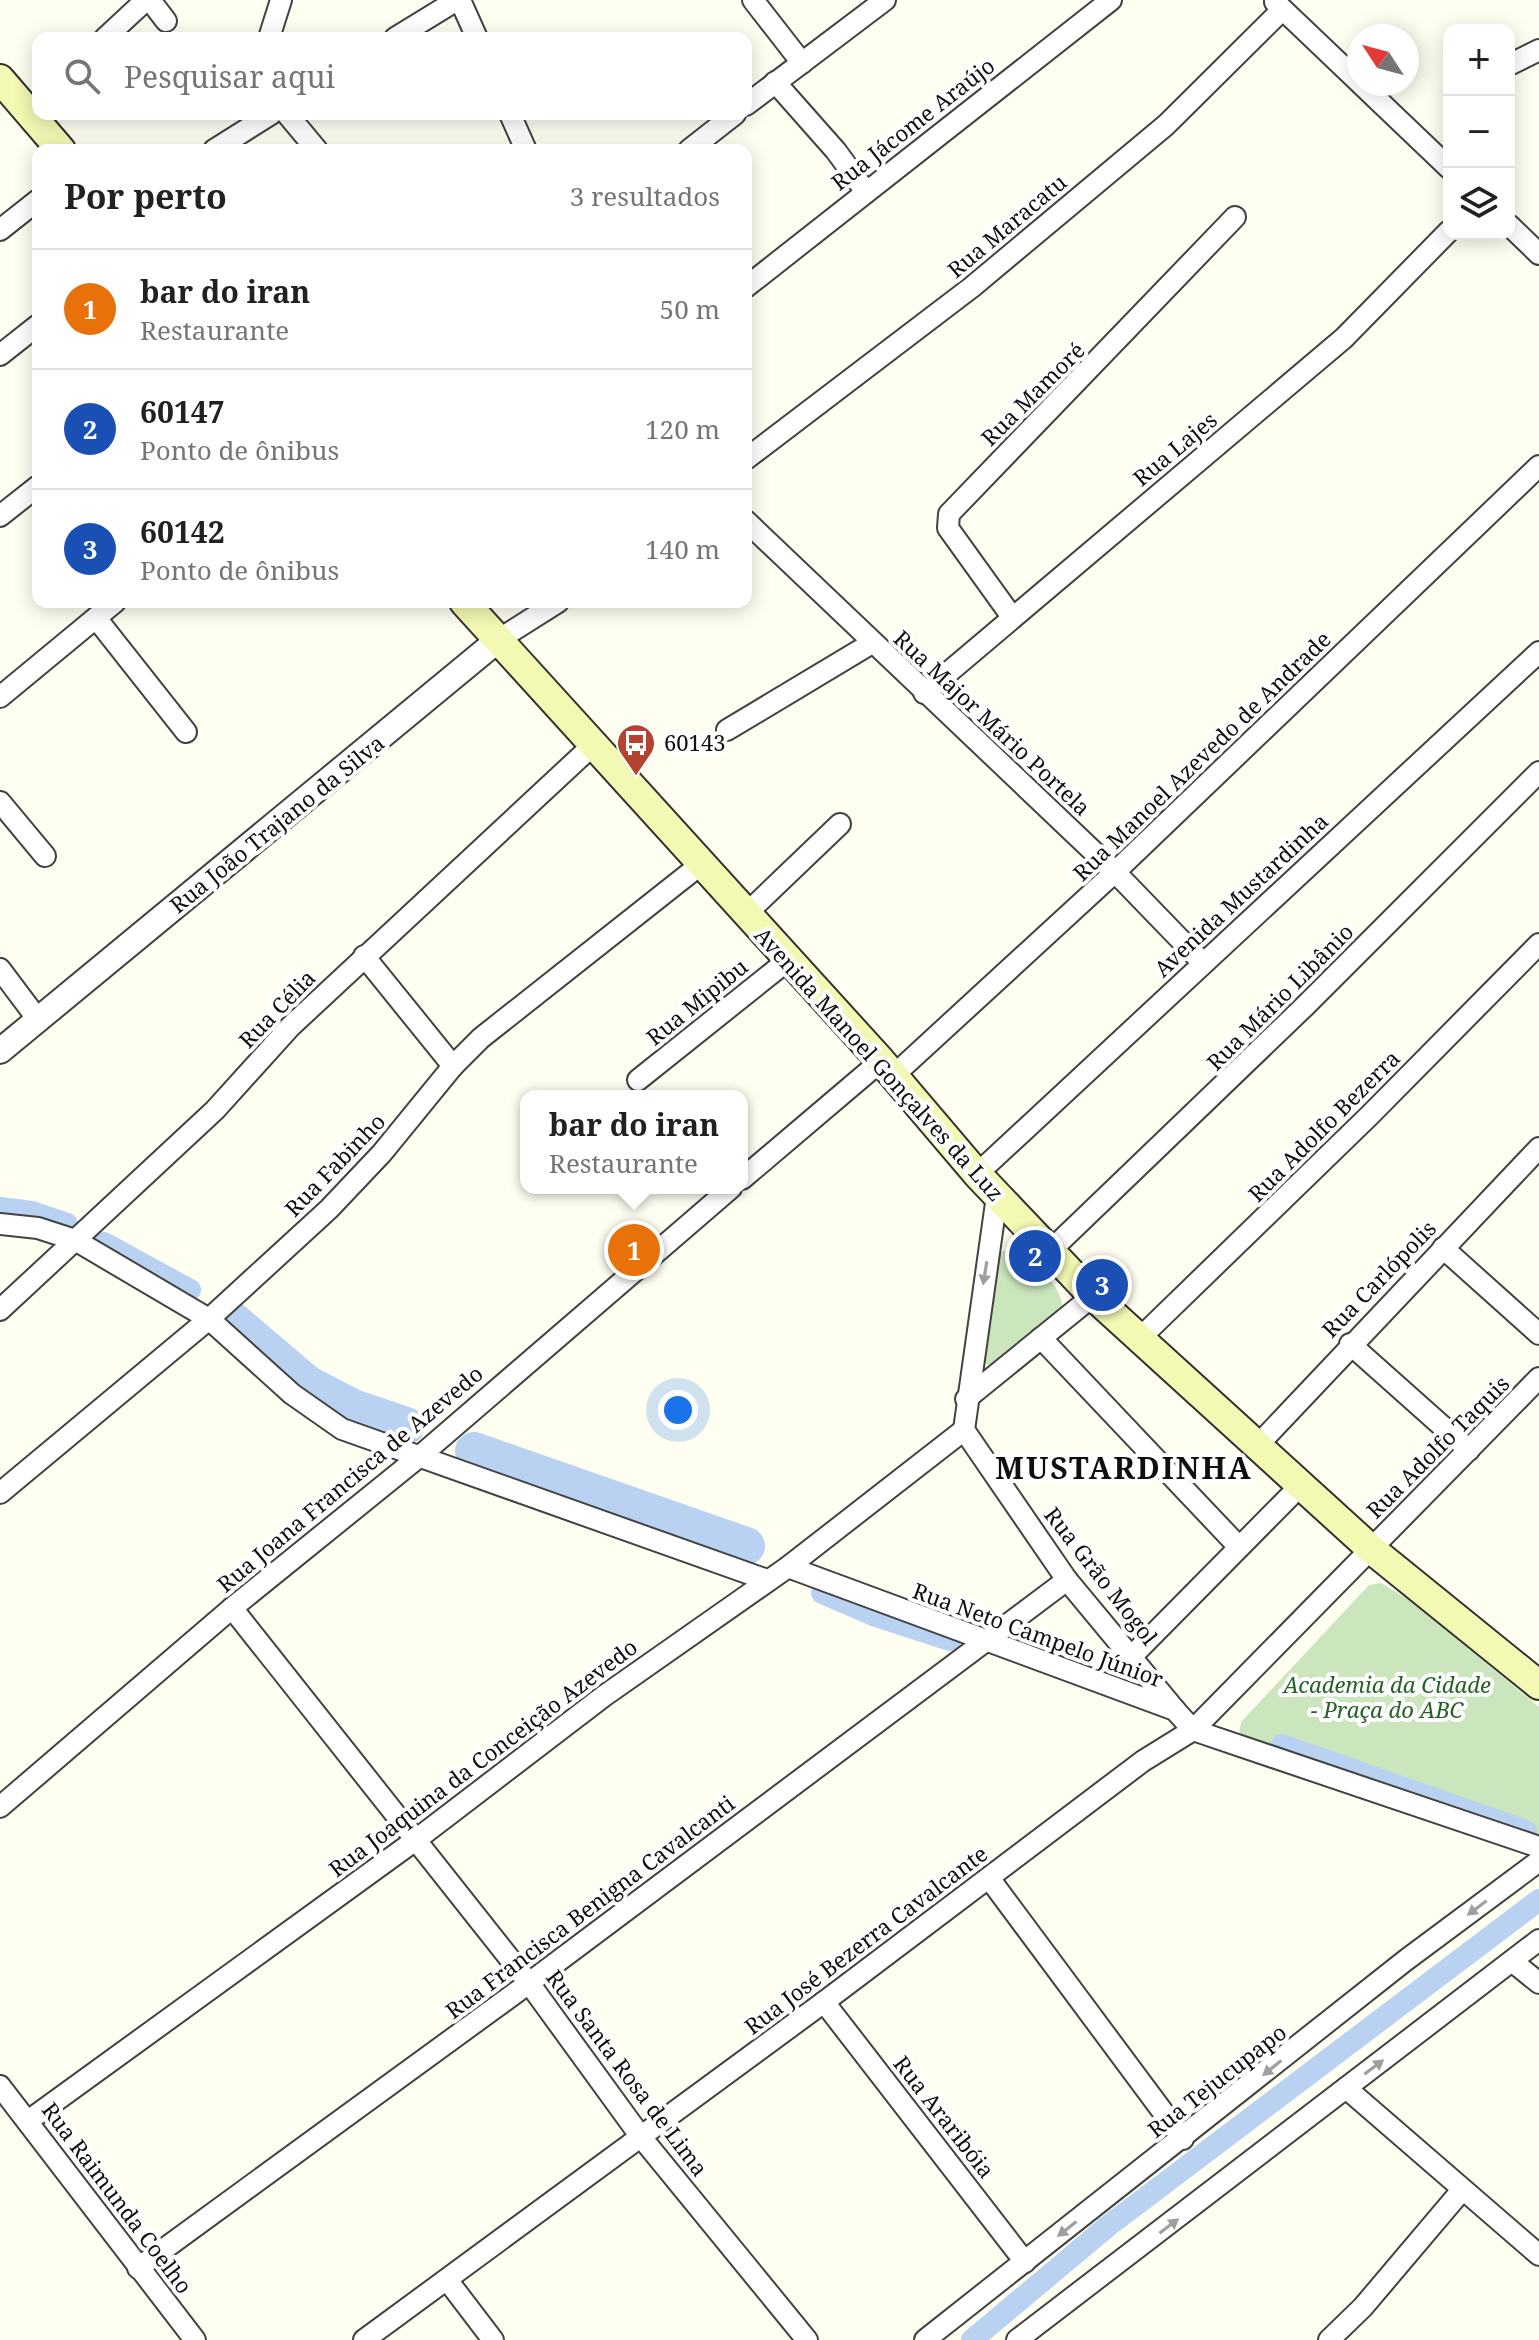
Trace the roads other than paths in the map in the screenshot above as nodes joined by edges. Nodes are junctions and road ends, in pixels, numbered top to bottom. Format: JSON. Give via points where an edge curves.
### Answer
{"nodes":[{"id":1,"x":148,"y":0,"type":"edge"},
{"id":2,"x":281,"y":0,"type":"edge"},
{"id":3,"x":459,"y":0,"type":"edge"},
{"id":4,"x":753,"y":0,"type":"edge"},
{"id":5,"x":885,"y":0,"type":"edge"},
{"id":6,"x":1111,"y":0,"type":"edge"},
{"id":7,"x":1277,"y":5,"type":"edge"},
{"id":8,"x":166,"y":21,"type":"dead end"},
{"id":9,"x":112,"y":32,"type":"edge"},
{"id":10,"x":271,"y":32,"type":"edge"},
{"id":11,"x":405,"y":32,"type":"edge"},
{"id":12,"x":474,"y":32,"type":"edge"},
{"id":13,"x":1539,"y":50,"type":"edge"},
{"id":14,"x":1515,"y":62,"type":"edge"},
{"id":15,"x":802,"y":63,"type":"junction"},
{"id":16,"x":1347,"y":71,"type":"edge"},
{"id":17,"x":0,"y":79,"type":"edge"},
{"id":18,"x":775,"y":82,"type":"junction"},
{"id":19,"x":1374,"y":96,"type":"edge"},
{"id":20,"x":752,"y":100,"type":"edge"},
{"id":21,"x":32,"y":104,"type":"edge"},
{"id":22,"x":42,"y":120,"type":"edge"},
{"id":23,"x":262,"y":120,"type":"edge"},
{"id":24,"x":292,"y":120,"type":"edge"},
{"id":25,"x":513,"y":120,"type":"edge"},
{"id":26,"x":727,"y":120,"type":"edge"},
{"id":27,"x":57,"y":144,"type":"edge"},
{"id":28,"x":224,"y":144,"type":"edge"},
{"id":29,"x":312,"y":144,"type":"edge"},
{"id":30,"x":523,"y":144,"type":"edge"},
{"id":31,"x":697,"y":144,"type":"edge"},
{"id":32,"x":1443,"y":162,"type":"edge"},
{"id":33,"x":866,"y":192,"type":"junction"},
{"id":34,"x":32,"y":205,"type":"edge"},
{"id":35,"x":1235,"y":217,"type":"dead end"},
{"id":36,"x":0,"y":230,"type":"edge"},
{"id":37,"x":1515,"y":231,"type":"edge"},
{"id":38,"x":1443,"y":237,"type":"edge"},
{"id":39,"x":1539,"y":254,"type":"edge"},
{"id":40,"x":752,"y":282,"type":"edge"},
{"id":41,"x":32,"y":330,"type":"edge"},
{"id":42,"x":0,"y":355,"type":"edge"},
{"id":43,"x":752,"y":454,"type":"edge"},
{"id":44,"x":1539,"y":466,"type":"edge"},
{"id":45,"x":32,"y":491,"type":"edge"},
{"id":46,"x":0,"y":516,"type":"edge"},
{"id":47,"x":752,"y":527,"type":"edge"},
{"id":48,"x":108,"y":608,"type":"edge"},
{"id":49,"x":469,"y":608,"type":"edge"},
{"id":50,"x":549,"y":608,"type":"edge"},
{"id":51,"x":1012,"y":617,"type":"junction"},
{"id":52,"x":96,"y":618,"type":"junction"},
{"id":53,"x":498,"y":640,"type":"junction"},
{"id":54,"x":872,"y":643,"type":"junction"},
{"id":55,"x":1539,"y":652,"type":"edge"},
{"id":56,"x":924,"y":693,"type":"junction"},
{"id":57,"x":0,"y":697,"type":"edge"},
{"id":58,"x":727,"y":730,"type":"dead end"},
{"id":59,"x":186,"y":732,"type":"dead end"},
{"id":60,"x":592,"y":746,"type":"junction"},
{"id":61,"x":1539,"y":772,"type":"edge"},
{"id":62,"x":0,"y":802,"type":"edge"},
{"id":63,"x":840,"y":824,"type":"dead end"},
{"id":64,"x":45,"y":856,"type":"dead end"},
{"id":65,"x":700,"y":865,"type":"junction"},
{"id":66,"x":1115,"y":872,"type":"junction"},
{"id":67,"x":745,"y":915,"type":"junction"},
{"id":68,"x":1539,"y":944,"type":"edge"},
{"id":69,"x":364,"y":956,"type":"junction"},
{"id":70,"x":787,"y":961,"type":"junction"},
{"id":71,"x":1203,"y":963,"type":"junction"},
{"id":72,"x":0,"y":969,"type":"edge"},
{"id":73,"x":39,"y":1021,"type":"junction"},
{"id":74,"x":0,"y":1051,"type":"edge"},
{"id":75,"x":453,"y":1066,"type":"junction"},
{"id":76,"x":887,"y":1068,"type":"junction"},
{"id":77,"x":638,"y":1080,"type":"dead end"},
{"id":78,"x":1539,"y":1148,"type":"edge"},
{"id":79,"x":748,"y":1174,"type":"edge"},
{"id":80,"x":977,"y":1174,"type":"junction"},
{"id":81,"x":724,"y":1194,"type":"edge"},
{"id":82,"x":997,"y":1196,"type":"junction"},
{"id":83,"x":0,"y":1224,"type":"edge"},
{"id":84,"x":75,"y":1240,"type":"junction"},
{"id":85,"x":1443,"y":1248,"type":"junction"},
{"id":86,"x":1050,"y":1251,"type":"junction"},
{"id":87,"x":1093,"y":1296,"type":"junction"},
{"id":88,"x":0,"y":1310,"type":"edge"},
{"id":89,"x":209,"y":1319,"type":"junction"},
{"id":90,"x":1539,"y":1334,"type":"edge"},
{"id":91,"x":1041,"y":1338,"type":"junction"},
{"id":92,"x":1139,"y":1339,"type":"junction"},
{"id":93,"x":1350,"y":1344,"type":"junction"},
{"id":94,"x":1539,"y":1378,"type":"edge"},
{"id":95,"x":966,"y":1399,"type":"junction"},
{"id":96,"x":964,"y":1430,"type":"junction"},
{"id":97,"x":1257,"y":1446,"type":"junction"},
{"id":98,"x":1469,"y":1450,"type":"junction"},
{"id":99,"x":420,"y":1456,"type":"junction"},
{"id":100,"x":1300,"y":1486,"type":"junction"},
{"id":101,"x":0,"y":1493,"type":"edge"},
{"id":102,"x":1239,"y":1547,"type":"junction"},
{"id":103,"x":1371,"y":1549,"type":"junction"},
{"id":104,"x":788,"y":1567,"type":"junction"},
{"id":105,"x":767,"y":1580,"type":"junction"},
{"id":106,"x":1067,"y":1580,"type":"junction"},
{"id":107,"x":232,"y":1608,"type":"junction"},
{"id":108,"x":986,"y":1642,"type":"junction"},
{"id":109,"x":1133,"y":1655,"type":"junction"},
{"id":110,"x":1539,"y":1685,"type":"edge"},
{"id":111,"x":1175,"y":1710,"type":"junction"},
{"id":112,"x":1193,"y":1730,"type":"junction"},
{"id":113,"x":0,"y":1807,"type":"edge"},
{"id":114,"x":417,"y":1839,"type":"junction"},
{"id":115,"x":1539,"y":1847,"type":"edge"},
{"id":116,"x":1539,"y":1861,"type":"edge"},
{"id":117,"x":989,"y":1878,"type":"junction"},
{"id":118,"x":1539,"y":1940,"type":"edge"},
{"id":119,"x":1513,"y":1962,"type":"junction"},
{"id":120,"x":529,"y":1983,"type":"junction"},
{"id":121,"x":1539,"y":1983,"type":"edge"},
{"id":122,"x":824,"y":2002,"type":"junction"},
{"id":123,"x":0,"y":2086,"type":"edge"},
{"id":124,"x":1346,"y":2088,"type":"junction"},
{"id":125,"x":28,"y":2121,"type":"junction"},
{"id":126,"x":641,"y":2137,"type":"junction"},
{"id":127,"x":1183,"y":2139,"type":"junction"},
{"id":128,"x":1462,"y":2190,"type":"junction"},
{"id":129,"x":1539,"y":2255,"type":"edge"},
{"id":130,"x":1025,"y":2262,"type":"junction"},
{"id":131,"x":138,"y":2268,"type":"junction"},
{"id":132,"x":448,"y":2281,"type":"junction"},
{"id":133,"x":195,"y":2340,"type":"edge"},
{"id":134,"x":364,"y":2340,"type":"edge"},
{"id":135,"x":493,"y":2340,"type":"edge"},
{"id":136,"x":807,"y":2340,"type":"edge"},
{"id":137,"x":925,"y":2340,"type":"edge"},
{"id":138,"x":1017,"y":2340,"type":"edge"},
{"id":139,"x":1329,"y":2340,"type":"edge"}],
"edges":[{"from":1,"to":8,"type":"street"},
{"from":1,"to":9,"type":"street"},
{"from":2,"to":10,"type":"street"},
{"from":3,"to":11,"type":"street"},
{"from":3,"to":12,"type":"street"},
{"from":4,"to":15,"type":"street"},
{"from":5,"to":15,"type":"street"},
{"from":6,"to":33,"type":"street","name":"Rua Jácome Araújo"},
{"from":7,"to":16,"type":"street"},
{"from":7,"to":43,"type":"street","name":"Rua Maracatu","via":[[1166,125],[972,287]]},
{"from":13,"to":14,"type":"street"},
{"from":15,"to":18,"type":"street"},
{"from":17,"to":21,"type":"main road"},
{"from":18,"to":20,"type":"street"},
{"from":18,"to":33,"type":"street"},
{"from":19,"to":32,"type":"street"},
{"from":22,"to":27,"type":"main road"},
{"from":23,"to":28,"type":"street"},
{"from":24,"to":29,"type":"street"},
{"from":25,"to":30,"type":"street"},
{"from":26,"to":31,"type":"street"},
{"from":33,"to":40,"type":"street","name":"Rua Jácome Araújo"},
{"from":34,"to":36,"type":"street"},
{"from":35,"to":51,"type":"street","name":"Rua Mamoré","via":[[949,514],[948,528]]},
{"from":37,"to":39,"type":"street"},
{"from":38,"to":51,"type":"street","name":"Rua Lajes","via":[[1344,338]]},
{"from":41,"to":42,"type":"street"},
{"from":44,"to":66,"type":"street","name":"Rua Manoel Azevedo de Andrade"},
{"from":45,"to":46,"type":"street"},
{"from":47,"to":54,"type":"street","name":"Rua Major Mário Portela"},
{"from":48,"to":52,"type":"street"},
{"from":49,"to":53,"type":"main road","name":"Avenida Manoel Gonçalves da Luz"},
{"from":50,"to":53,"type":"street","name":"Rua João Trajano da Silva"},
{"from":51,"to":56,"type":"street","name":"Rua Lajes"},
{"from":52,"to":57,"type":"street"},
{"from":52,"to":59,"type":"street"},
{"from":53,"to":60,"type":"main road","name":"Avenida Manoel Gonçalves da Luz"},
{"from":53,"to":73,"type":"street","name":"Rua João Trajano da Silva"},
{"from":54,"to":56,"type":"street","name":"Rua Major Mário Portela"},
{"from":54,"to":58,"type":"street"},
{"from":55,"to":71,"type":"street","name":"Avenida Mustardinha"},
{"from":56,"to":66,"type":"street","name":"Rua Major Mário Portela"},
{"from":60,"to":65,"type":"main road","name":"Avenida Manoel Gonçalves da Luz"},
{"from":60,"to":69,"type":"street","name":"Rua Célia"},
{"from":61,"to":86,"type":"street","name":"Rua Mário Libânio"},
{"from":62,"to":64,"type":"street"},
{"from":63,"to":67,"type":"street"},
{"from":65,"to":67,"type":"main road","name":"Avenida Manoel Gonçalves da Luz"},
{"from":65,"to":75,"type":"street","name":"Rua Fabinho","via":[[481,1038]]},
{"from":66,"to":71,"type":"street","name":"Rua Major Mário Portela"},
{"from":66,"to":76,"type":"street","name":"Rua Manoel Azevedo de Andrade"},
{"from":67,"to":70,"type":"main road","name":"Avenida Manoel Gonçalves da Luz"},
{"from":68,"to":92,"type":"street","name":"Rua Adolfo Bezerra"},
{"from":69,"to":75,"type":"street"},
{"from":69,"to":84,"type":"street","name":"Rua Célia","via":[[215,1110]]},
{"from":70,"to":76,"type":"main road","name":"Avenida Manoel Gonçalves da Luz"},
{"from":70,"to":77,"type":"street","name":"Rua Mipibu"},
{"from":71,"to":80,"type":"street","name":"Avenida Mustardinha"},
{"from":72,"to":73,"type":"street"},
{"from":73,"to":74,"type":"street","name":"Rua João Trajano da Silva"},
{"from":75,"to":89,"type":"street","name":"Rua Fabinho","via":[[329,1209]]},
{"from":76,"to":79,"type":"street"},
{"from":76,"to":80,"type":"main road","name":"Avenida Manoel Gonçalves da Luz"},
{"from":78,"to":85,"type":"street","name":"Rua Carlópolis"},
{"from":80,"to":82,"type":"main road","name":"Avenida Manoel Gonçalves da Luz"},
{"from":81,"to":99,"type":"street","name":"Rua Joana Francisca de Azevedo"},
{"from":82,"to":86,"type":"main road","name":"Avenida Manoel Gonçalves da Luz"},
{"from":82,"to":95,"type":"street","one_way":true},
{"from":83,"to":84,"type":"street","via":[[38,1228]]},
{"from":84,"to":88,"type":"street","name":"Rua Célia"},
{"from":84,"to":89,"type":"street"},
{"from":85,"to":90,"type":"street"},
{"from":85,"to":93,"type":"street","name":"Rua Carlópolis"},
{"from":86,"to":87,"type":"main road","name":"Avenida Manoel Gonçalves da Luz"},
{"from":87,"to":91,"type":"street"},
{"from":87,"to":92,"type":"main road","name":"Avenida Manoel Gonçalves da Luz"},
{"from":89,"to":99,"type":"street","via":[[316,1415]]},
{"from":89,"to":101,"type":"street","name":"Rua Fabinho"},
{"from":91,"to":95,"type":"street"},
{"from":91,"to":102,"type":"street"},
{"from":92,"to":97,"type":"main road","name":"Avenida Manoel Gonçalves da Luz"},
{"from":93,"to":97,"type":"street","name":"Rua Carlópolis"},
{"from":93,"to":98,"type":"street"},
{"from":94,"to":98,"type":"street","name":"Rua Adolfo Taquis"},
{"from":95,"to":96,"type":"street"},
{"from":96,"to":104,"type":"street","name":"Rua Joaquina da Conceição Azevedo"},
{"from":96,"to":106,"type":"street","name":"Rua Grão Mogol"},
{"from":97,"to":100,"type":"main road","name":"Avenida Manoel Gonçalves da Luz"},
{"from":98,"to":103,"type":"street","name":"Rua Adolfo Taquis"},
{"from":99,"to":105,"type":"street"},
{"from":99,"to":107,"type":"street","name":"Rua Joana Francisca de Azevedo"},
{"from":100,"to":102,"type":"street"},
{"from":100,"to":103,"type":"main road","name":"Avenida Manoel Gonçalves da Luz"},
{"from":102,"to":109,"type":"street"},
{"from":103,"to":110,"type":"main road","name":"Avenida Manoel Gonçalves da Luz"},
{"from":103,"to":112,"type":"street","name":"Rua José Bezerra Cavalcante"},
{"from":104,"to":105,"type":"street","name":"Rua Joaquina da Conceição Azevedo"},
{"from":104,"to":108,"type":"street","name":"Rua Neto Campelo Júnior"},
{"from":105,"to":114,"type":"street","name":"Rua Joaquina da Conceição Azevedo"},
{"from":106,"to":108,"type":"street","name":"Rua Francisca Benigna Cavalcanti"},
{"from":106,"to":109,"type":"street","name":"Rua Grão Mogol"},
{"from":107,"to":113,"type":"street","name":"Rua Joana Francisca de Azevedo"},
{"from":107,"to":114,"type":"street","name":"Rua Santa Rosa de Lima"},
{"from":108,"to":111,"type":"street","name":"Rua Neto Campelo Júnior"},
{"from":108,"to":120,"type":"street","name":"Rua Francisca Benigna Cavalcanti"},
{"from":109,"to":111,"type":"street","name":"Rua Grão Mogol"},
{"from":111,"to":112,"type":"street","name":"Rua Neto Campelo Júnior"},
{"from":112,"to":115,"type":"street","name":"Rua Neto Campelo Júnior"},
{"from":112,"to":117,"type":"street","name":"Rua José Bezerra Cavalcante","via":[[1143,1761]]},
{"from":114,"to":120,"type":"street","name":"Rua Santa Rosa de Lima"},
{"from":114,"to":125,"type":"street","name":"Rua Joaquina da Conceição Azevedo"},
{"from":116,"to":127,"type":"street","name":"Rua Tejucupapo","one_way":true},
{"from":117,"to":122,"type":"street","name":"Rua José Bezerra Cavalcante"},
{"from":117,"to":127,"type":"street"},
{"from":118,"to":119,"type":"street"},
{"from":119,"to":121,"type":"street"},
{"from":124,"to":119,"type":"street","one_way":true},
{"from":120,"to":126,"type":"street","name":"Rua Santa Rosa de Lima"},
{"from":120,"to":131,"type":"street","name":"Rua Francisca Benigna Cavalcanti"},
{"from":122,"to":126,"type":"street","name":"Rua José Bezerra Cavalcante"},
{"from":122,"to":130,"type":"street","name":"Rua Araribóia"},
{"from":123,"to":125,"type":"street","name":"Rua Raimunda Coelho"},
{"from":124,"to":128,"type":"street"},
{"from":138,"to":124,"type":"street","one_way":true},
{"from":125,"to":131,"type":"street","name":"Rua Raimunda Coelho"},
{"from":126,"to":132,"type":"street","name":"Rua José Bezerra Cavalcante"},
{"from":126,"to":136,"type":"street","name":"Rua Santa Rosa de Lima"},
{"from":127,"to":130,"type":"street","name":"Rua Tejucupapo","one_way":true},
{"from":128,"to":129,"type":"street"},
{"from":128,"to":139,"type":"street"},
{"from":130,"to":137,"type":"street","name":"Rua Tejucupapo"},
{"from":131,"to":133,"type":"street","name":"Rua Raimunda Coelho"},
{"from":132,"to":134,"type":"street","name":"Rua José Bezerra Cavalcante"},
{"from":132,"to":135,"type":"street"}]}
